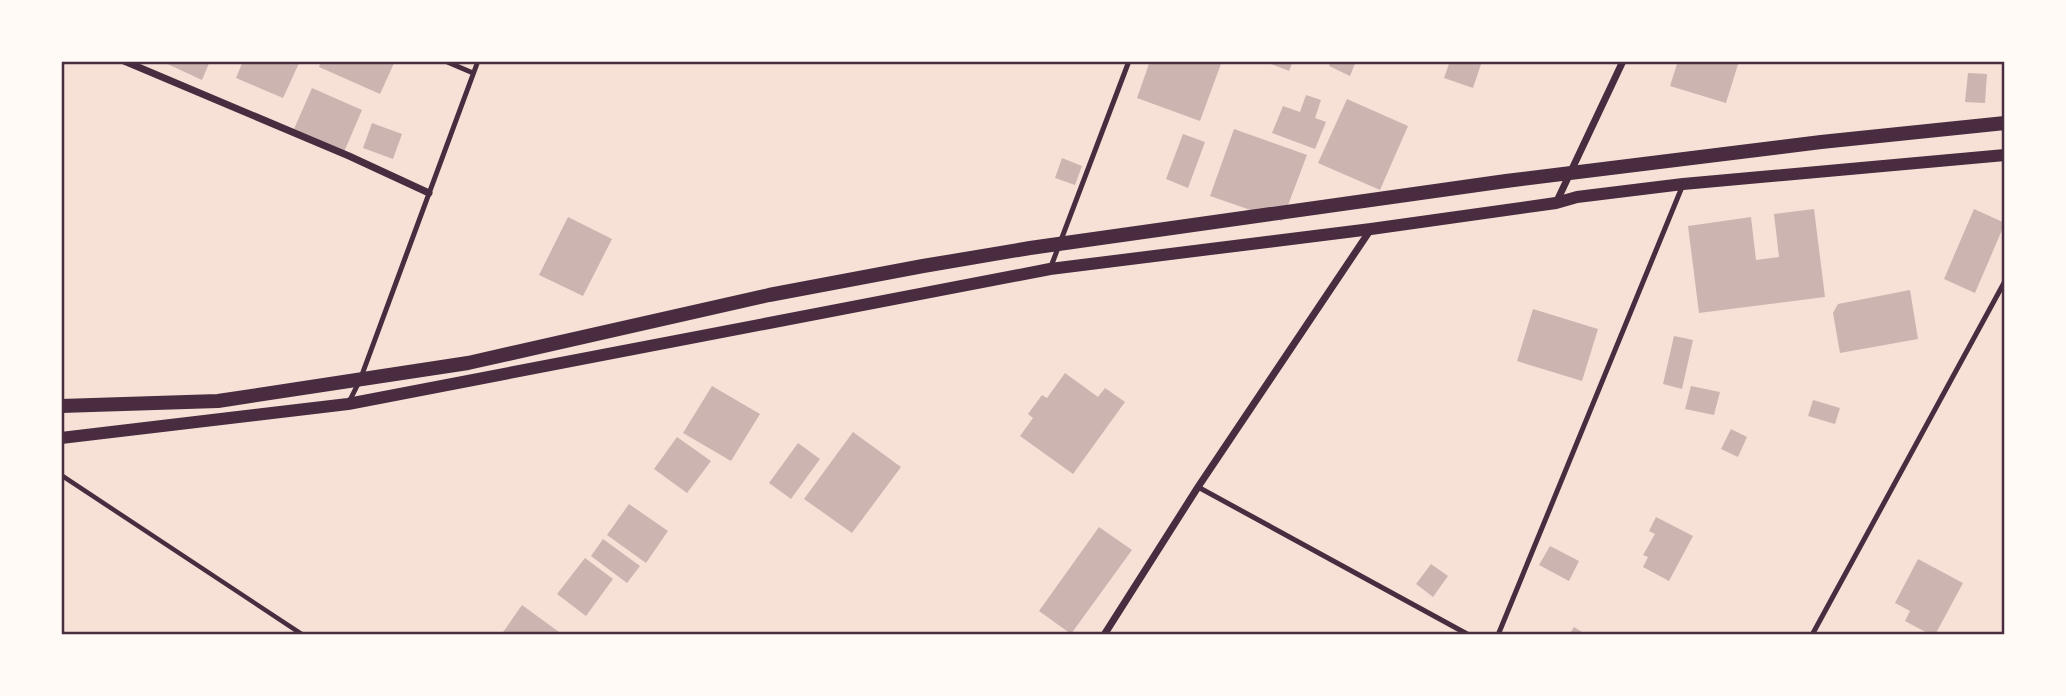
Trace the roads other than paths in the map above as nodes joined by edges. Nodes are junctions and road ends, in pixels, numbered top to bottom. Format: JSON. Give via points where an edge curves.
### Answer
{"nodes":[{"id":1,"x":124,"y":61,"type":"edge"},
{"id":2,"x":445,"y":61,"type":"edge"},
{"id":3,"x":478,"y":61,"type":"edge"},
{"id":4,"x":1129,"y":61,"type":"edge"},
{"id":5,"x":1623,"y":61,"type":"edge"},
{"id":6,"x":141,"y":64,"type":"edge"},
{"id":7,"x":473,"y":72,"type":"junction"},
{"id":8,"x":2005,"y":123,"type":"edge"},
{"id":9,"x":2005,"y":155,"type":"edge"},
{"id":10,"x":1570,"y":173,"type":"junction"},
{"id":11,"x":1684,"y":184,"type":"junction"},
{"id":12,"x":429,"y":193,"type":"junction"},
{"id":13,"x":1556,"y":204,"type":"junction"},
{"id":14,"x":1371,"y":229,"type":"junction"},
{"id":15,"x":1059,"y":244,"type":"junction"},
{"id":16,"x":1050,"y":268,"type":"junction"},
{"id":17,"x":2005,"y":281,"type":"edge"},
{"id":18,"x":2002,"y":296,"type":"edge"},
{"id":19,"x":360,"y":380,"type":"junction"},
{"id":20,"x":348,"y":404,"type":"junction"},
{"id":21,"x":61,"y":406,"type":"edge"},
{"id":22,"x":61,"y":438,"type":"edge"},
{"id":23,"x":1198,"y":487,"type":"junction"},
{"id":24,"x":1104,"y":635,"type":"edge"},
{"id":25,"x":1469,"y":635,"type":"edge"},
{"id":26,"x":1497,"y":635,"type":"edge"},
{"id":27,"x":1812,"y":635,"type":"edge"}],
"edges":[{"from":1,"to":6,"type":"street"},
{"from":2,"to":7,"type":"lane"},
{"from":3,"to":7,"type":"lane"},
{"from":4,"to":15,"type":"lane"},
{"from":5,"to":10,"type":"street"},
{"from":6,"to":12,"type":"street"},
{"from":7,"to":12,"type":"lane"},
{"from":8,"to":10,"type":"main road"},
{"from":9,"to":11,"type":"street"},
{"from":10,"to":13,"type":"street"},
{"from":10,"to":15,"type":"main road"},
{"from":11,"to":13,"type":"street","via":[[1577,197]]},
{"from":11,"to":26,"type":"lane"},
{"from":12,"to":19,"type":"lane"},
{"from":13,"to":14,"type":"street"},
{"from":14,"to":16,"type":"street"},
{"from":14,"to":23,"type":"street"},
{"from":15,"to":16,"type":"lane"},
{"from":15,"to":19,"type":"main road","via":[[923,265],[468,363]]},
{"from":16,"to":20,"type":"street"},
{"from":17,"to":18,"type":"lane"},
{"from":18,"to":27,"type":"lane","via":[[1914,445]]},
{"from":19,"to":20,"type":"lane"},
{"from":19,"to":21,"type":"main road","via":[[218,401]]},
{"from":20,"to":22,"type":"street"},
{"from":23,"to":24,"type":"street"},
{"from":23,"to":25,"type":"lane"}]}
